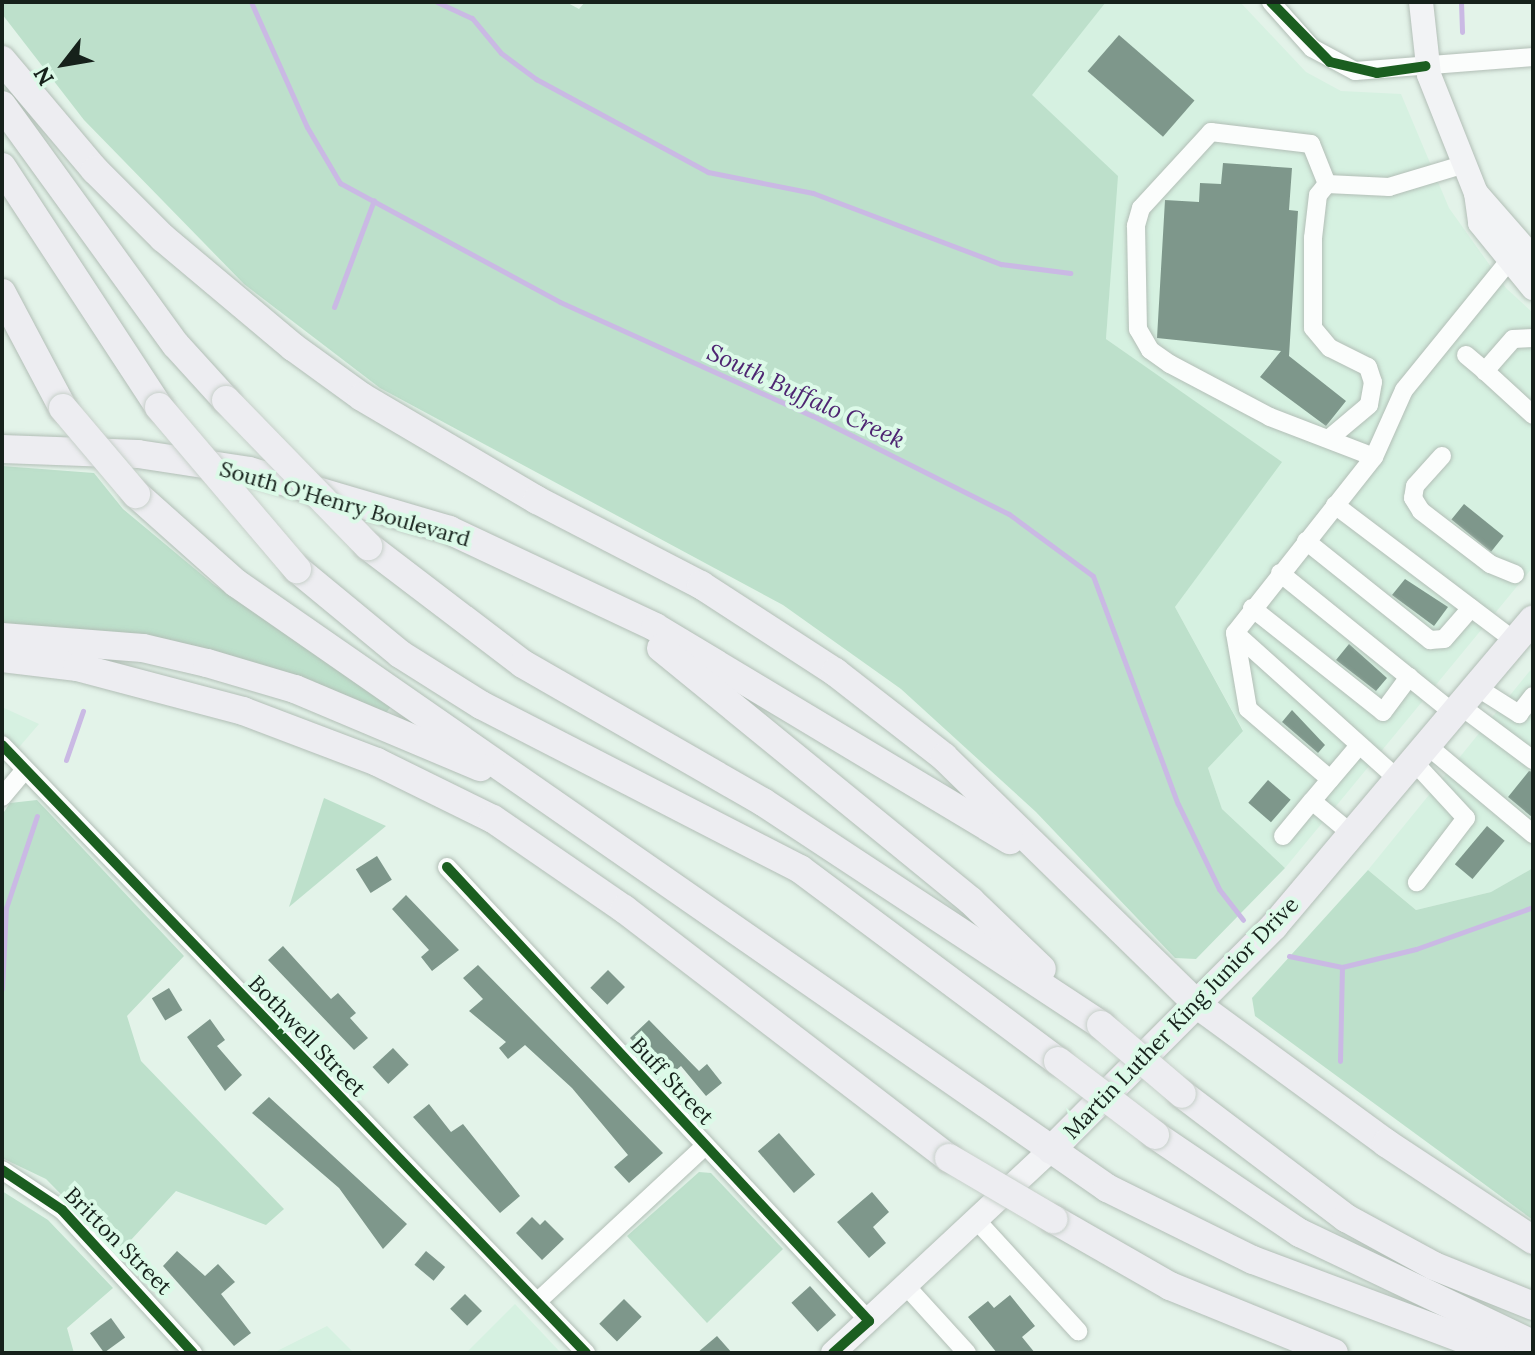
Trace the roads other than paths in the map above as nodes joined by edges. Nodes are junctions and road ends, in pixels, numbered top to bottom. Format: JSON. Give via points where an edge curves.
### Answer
{"nodes":[{"id":1,"x":1271,"y":2,"type":"edge"},
{"id":2,"x":1421,"y":2,"type":"edge"},
{"id":3,"x":1533,"y":57,"type":"edge"},
{"id":4,"x":2,"y":60,"type":"edge"},
{"id":5,"x":1426,"y":66,"type":"junction"},
{"id":6,"x":2,"y":105,"type":"edge"},
{"id":7,"x":1462,"y":165,"type":"junction"},
{"id":8,"x":2,"y":167,"type":"edge"},
{"id":9,"x":1327,"y":184,"type":"junction"},
{"id":10,"x":1476,"y":193,"type":"junction"},
{"id":11,"x":1533,"y":258,"type":"edge"},
{"id":12,"x":1508,"y":262,"type":"junction"},
{"id":13,"x":1533,"y":288,"type":"edge"},
{"id":14,"x":2,"y":293,"type":"edge"},
{"id":15,"x":1533,"y":338,"type":"edge"},
{"id":16,"x":1466,"y":355,"type":"dead end"},
{"id":17,"x":1485,"y":371,"type":"junction"},
{"id":18,"x":1533,"y":415,"type":"edge"},
{"id":19,"x":1331,"y":437,"type":"junction"},
{"id":20,"x":2,"y":449,"type":"edge"},
{"id":21,"x":1442,"y":456,"type":"dead end"},
{"id":22,"x":1374,"y":457,"type":"junction"},
{"id":23,"x":1335,"y":505,"type":"junction"},
{"id":24,"x":1306,"y":541,"type":"junction"},
{"id":25,"x":1280,"y":573,"type":"junction"},
{"id":26,"x":1515,"y":574,"type":"dead end"},
{"id":27,"x":583,"y":591,"type":"junction"},
{"id":28,"x":1252,"y":608,"type":"junction"},
{"id":29,"x":1471,"y":608,"type":"junction"},
{"id":30,"x":1524,"y":631,"type":"edge"},
{"id":31,"x":1235,"y":633,"type":"junction"},
{"id":32,"x":2,"y":637,"type":"edge"},
{"id":33,"x":2,"y":658,"type":"edge"},
{"id":34,"x":1409,"y":677,"type":"junction"},
{"id":35,"x":1533,"y":696,"type":"edge"},
{"id":36,"x":1465,"y":703,"type":"junction"},
{"id":37,"x":1526,"y":719,"type":"edge"},
{"id":38,"x":2,"y":745,"type":"edge"},
{"id":39,"x":1357,"y":748,"type":"junction"},
{"id":40,"x":1533,"y":760,"type":"edge"},
{"id":41,"x":1414,"y":763,"type":"junction"},
{"id":42,"x":24,"y":771,"type":"junction"},
{"id":43,"x":1330,"y":779,"type":"junction"},
{"id":44,"x":2,"y":797,"type":"edge"},
{"id":45,"x":1312,"y":801,"type":"junction"},
{"id":46,"x":1533,"y":834,"type":"edge"},
{"id":47,"x":1353,"y":835,"type":"junction"},
{"id":48,"x":1283,"y":836,"type":"dead end"},
{"id":49,"x":638,"y":862,"type":"junction"},
{"id":50,"x":447,"y":867,"type":"dead end"},
{"id":51,"x":1068,"y":878,"type":"junction"},
{"id":52,"x":1417,"y":882,"type":"dead end"},
{"id":53,"x":1199,"y":1006,"type":"junction"},
{"id":54,"x":1101,"y":1025,"type":"junction"},
{"id":55,"x":705,"y":1146,"type":"junction"},
{"id":56,"x":1051,"y":1150,"type":"junction"},
{"id":57,"x":2,"y":1170,"type":"edge"},
{"id":58,"x":979,"y":1223,"type":"junction"},
{"id":59,"x":1533,"y":1240,"type":"edge"},
{"id":60,"x":907,"y":1287,"type":"junction"},
{"id":61,"x":537,"y":1302,"type":"junction"},
{"id":62,"x":1533,"y":1306,"type":"edge"},
{"id":63,"x":869,"y":1321,"type":"junction"},
{"id":64,"x":1078,"y":1331,"type":"dead end"},
{"id":65,"x":1533,"y":1344,"type":"edge"},
{"id":66,"x":193,"y":1353,"type":"edge"},
{"id":67,"x":586,"y":1353,"type":"edge"},
{"id":68,"x":833,"y":1353,"type":"edge"},
{"id":69,"x":967,"y":1353,"type":"edge"},
{"id":70,"x":1334,"y":1353,"type":"edge"},
{"id":71,"x":1500,"y":1353,"type":"edge"}],
"edges":[{"from":1,"to":5,"type":"street","via":[[1330,62],[1377,73]]},
{"from":2,"to":5,"type":"main road"},
{"from":3,"to":5,"type":"street"},
{"from":4,"to":51,"type":"highway","via":[[95,170],[163,238],[293,347],[362,397],[537,500],[701,585],[835,672],[944,757]]},
{"from":5,"to":7,"type":"main road"},
{"from":6,"to":54,"type":"highway","bridge":true,"via":[[176,345],[368,546],[523,664],[763,802]]},
{"from":7,"to":9,"type":"street","via":[[1389,187]]},
{"from":7,"to":10,"type":"main road"},
{"from":8,"to":65,"type":"highway","bridge":true,"via":[[159,407],[297,569],[400,654],[481,705],[800,869],[1155,1135],[1300,1233]]},
{"from":9,"to":19,"type":"street","via":[[1318,195],[1313,238],[1313,328],[1338,354],[1368,367],[1373,382],[1369,405]]},
{"from":9,"to":19,"type":"street","via":[[1311,144],[1211,132],[1156,188],[1136,226],[1138,329],[1150,350],[1270,417]]},
{"from":10,"to":11,"type":"main road"},
{"from":10,"to":12,"type":"main road","via":[[1480,223]]},
{"from":12,"to":13,"type":"main road"},
{"from":12,"to":22,"type":"street","via":[[1404,390]]},
{"from":14,"to":49,"type":"highway","bridge":true,"via":[[63,408],[136,494],[236,583]]},
{"from":15,"to":17,"type":"street","via":[[1513,339]]},
{"from":16,"to":17,"type":"street"},
{"from":17,"to":18,"type":"street"},
{"from":19,"to":22,"type":"street"},
{"from":20,"to":27,"type":"highway","name":"South O'Henry Boulevard","via":[[138,454],[249,471],[449,530]]},
{"from":21,"to":26,"type":"street","via":[[1415,486],[1413,498],[1421,511],[1490,564]]},
{"from":22,"to":23,"type":"street"},
{"from":23,"to":24,"type":"street"},
{"from":23,"to":29,"type":"street"},
{"from":24,"to":25,"type":"street"},
{"from":24,"to":29,"type":"street","via":[[1430,640],[1444,639]]},
{"from":25,"to":28,"type":"street"},
{"from":25,"to":34,"type":"street"},
{"from":27,"to":51,"type":"highway","via":[[971,813]]},
{"from":27,"to":54,"type":"highway","via":[[971,901]]},
{"from":28,"to":31,"type":"street"},
{"from":28,"to":34,"type":"street","via":[[1383,712]]},
{"from":29,"to":30,"type":"street"},
{"from":30,"to":36,"type":"highway","name":"Martin Luther King Junior Drive"},
{"from":31,"to":39,"type":"street"},
{"from":31,"to":43,"type":"street","via":[[1248,709]]},
{"from":32,"to":49,"type":"highway","via":[[143,648],[295,689],[496,774]]},
{"from":33,"to":70,"type":"highway","bridge":true,"via":[[77,667],[230,707],[377,762],[493,819],[624,909],[949,1158],[1170,1286]]},
{"from":34,"to":36,"type":"street"},
{"from":35,"to":37,"type":"street"},
{"from":36,"to":37,"type":"street"},
{"from":36,"to":40,"type":"street"},
{"from":36,"to":41,"type":"highway","name":"Martin Luther King Junior Drive"},
{"from":38,"to":42,"type":"street","name":"Bothwell Street"},
{"from":39,"to":41,"type":"street"},
{"from":39,"to":43,"type":"street"},
{"from":41,"to":46,"type":"street"},
{"from":41,"to":47,"type":"highway","name":"Martin Luther King Junior Drive"},
{"from":41,"to":52,"type":"street","via":[[1460,805],[1466,818]]},
{"from":42,"to":44,"type":"street"},
{"from":42,"to":61,"type":"street","name":"Bothwell Street"},
{"from":43,"to":45,"type":"street"},
{"from":45,"to":47,"type":"street"},
{"from":45,"to":48,"type":"street"},
{"from":47,"to":53,"type":"highway","name":"Martin Luther King Junior Drive"},
{"from":49,"to":56,"type":"highway"},
{"from":50,"to":55,"type":"street","name":"Buff Street"},
{"from":51,"to":53,"type":"highway"},
{"from":53,"to":56,"type":"highway","name":"Martin Luther King Junior Drive"},
{"from":53,"to":59,"type":"highway","via":[[1383,1141]]},
{"from":54,"to":62,"type":"highway","bridge":true,"via":[[1182,1094],[1346,1218],[1434,1266]]},
{"from":55,"to":61,"type":"street"},
{"from":55,"to":63,"type":"street","name":"Buff Street"},
{"from":56,"to":58,"type":"main road","name":"Martin Luther King Junior Drive"},
{"from":56,"to":71,"type":"highway","via":[[1190,1233]]},
{"from":57,"to":66,"type":"street","name":"Britton Street","via":[[62,1210]]},
{"from":58,"to":60,"type":"main road","name":"Martin Luther King Junior Drive"},
{"from":58,"to":64,"type":"street"},
{"from":60,"to":63,"type":"main road","name":"Martin Luther King Junior Drive"},
{"from":60,"to":69,"type":"street"},
{"from":61,"to":67,"type":"street","name":"Bothwell Street"},
{"from":63,"to":68,"type":"main road","name":"Martin Luther King Junior Drive"}]}
